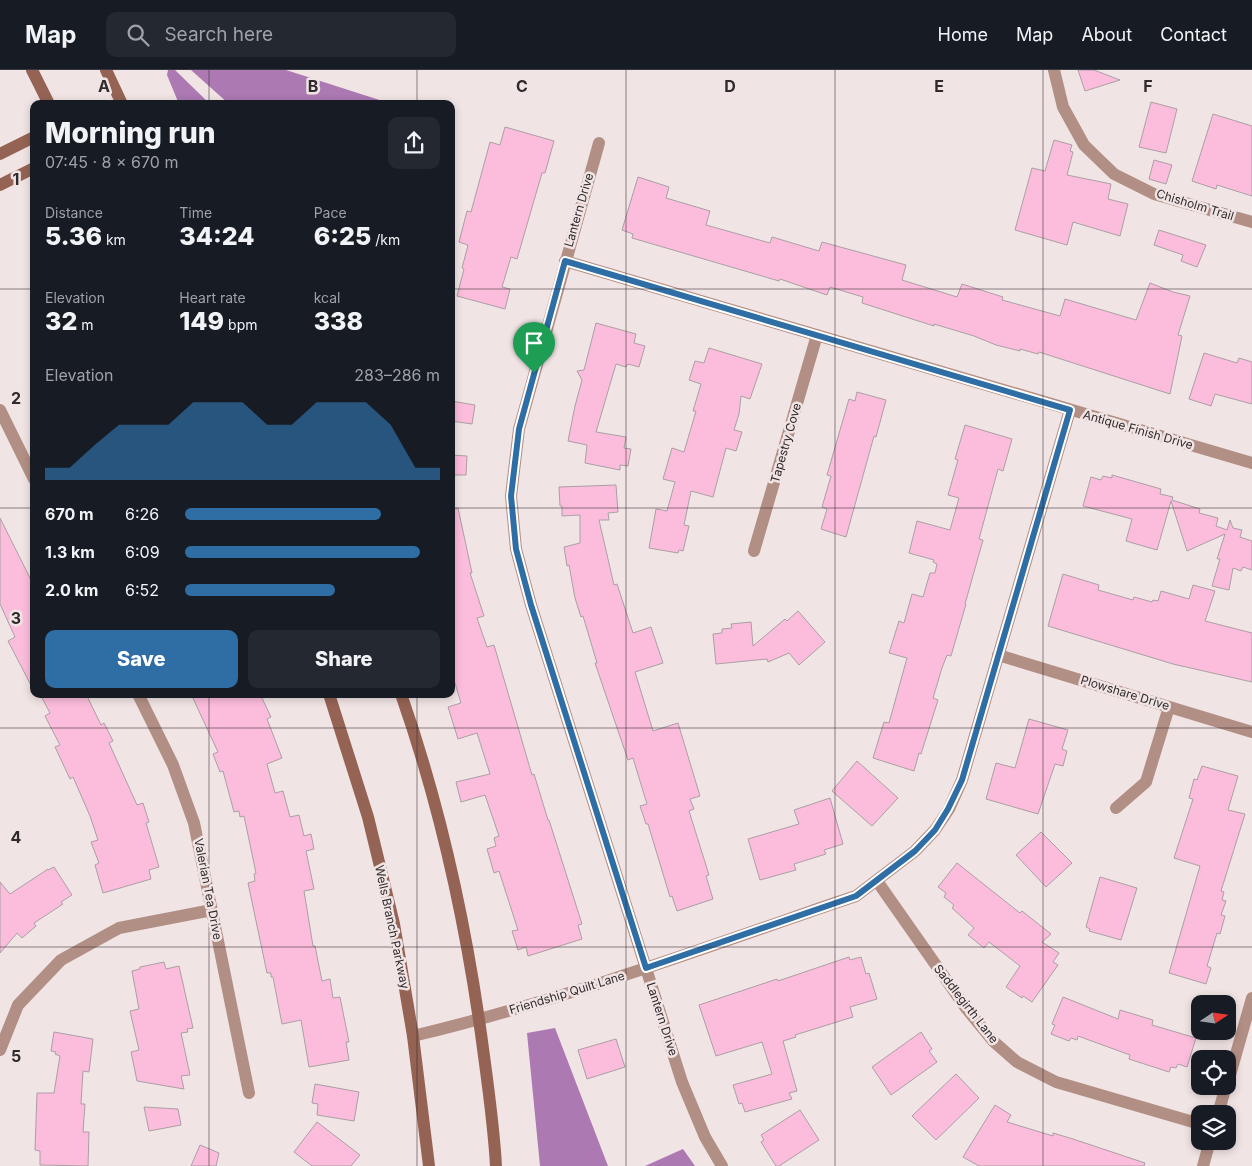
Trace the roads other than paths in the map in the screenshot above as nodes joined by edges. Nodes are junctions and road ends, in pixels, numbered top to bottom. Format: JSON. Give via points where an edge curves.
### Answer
{"nodes":[{"id":1,"x":32,"y":70,"type":"edge"},
{"id":2,"x":106,"y":70,"type":"edge"},
{"id":3,"x":1054,"y":70,"type":"edge"},
{"id":4,"x":47,"y":100,"type":"edge"},
{"id":5,"x":120,"y":100,"type":"edge"},
{"id":6,"x":30,"y":139,"type":"edge"},
{"id":7,"x":599,"y":143,"type":"dead end"},
{"id":8,"x":0,"y":154,"type":"edge"},
{"id":9,"x":30,"y":170,"type":"edge"},
{"id":10,"x":0,"y":185,"type":"edge"},
{"id":11,"x":1252,"y":222,"type":"edge"},
{"id":12,"x":565,"y":261,"type":"junction"},
{"id":13,"x":817,"y":335,"type":"junction"},
{"id":14,"x":0,"y":410,"type":"edge"},
{"id":15,"x":1070,"y":410,"type":"junction"},
{"id":16,"x":1252,"y":463,"type":"edge"},
{"id":17,"x":30,"y":471,"type":"edge"},
{"id":18,"x":754,"y":551,"type":"dead end"},
{"id":19,"x":998,"y":655,"type":"junction"},
{"id":20,"x":140,"y":698,"type":"edge"},
{"id":21,"x":330,"y":698,"type":"edge"},
{"id":22,"x":401,"y":698,"type":"edge"},
{"id":23,"x":1169,"y":707,"type":"junction"},
{"id":24,"x":1252,"y":732,"type":"edge"},
{"id":25,"x":1116,"y":808,"type":"dead end"},
{"id":26,"x":877,"y":881,"type":"junction"},
{"id":27,"x":212,"y":910,"type":"junction"},
{"id":28,"x":646,"y":968,"type":"junction"},
{"id":29,"x":1252,"y":998,"type":"edge"},
{"id":30,"x":480,"y":1020,"type":"junction"},
{"id":31,"x":414,"y":1036,"type":"junction"},
{"id":32,"x":0,"y":1050,"type":"edge"},
{"id":33,"x":1236,"y":1054,"type":"edge"},
{"id":34,"x":249,"y":1093,"type":"dead end"},
{"id":35,"x":1191,"y":1121,"type":"edge"},
{"id":36,"x":1207,"y":1150,"type":"edge"},
{"id":37,"x":430,"y":1166,"type":"edge"},
{"id":38,"x":496,"y":1166,"type":"edge"},
{"id":39,"x":722,"y":1166,"type":"edge"},
{"id":40,"x":1203,"y":1166,"type":"edge"}],
"edges":[{"from":1,"to":4,"type":"main road"},
{"from":2,"to":5,"type":"main road"},
{"from":3,"to":11,"type":"street","name":"Chisholm Trail","via":[[1063,107],[1084,145],[1114,174],[1154,194]]},
{"from":6,"to":8,"type":"main road"},
{"from":7,"to":12,"type":"street","name":"Lantern Drive"},
{"from":9,"to":10,"type":"main road"},
{"from":12,"to":13,"type":"street","name":"Antique Finish Drive"},
{"from":12,"to":28,"type":"street","name":"Lantern Drive","via":[[519,429],[511,496],[516,549]]},
{"from":13,"to":15,"type":"street","name":"Antique Finish Drive"},
{"from":13,"to":18,"type":"street","name":"Tapestry Cove"},
{"from":14,"to":17,"type":"street"},
{"from":15,"to":16,"type":"street","name":"Antique Finish Drive"},
{"from":15,"to":19,"type":"street","name":"Friendship Quilt Lane"},
{"from":19,"to":23,"type":"street","name":"Plowshare Drive"},
{"from":19,"to":26,"type":"street","name":"Friendship Quilt Lane","via":[[962,780],[948,809],[935,830],[915,851]]},
{"from":20,"to":27,"type":"street","name":"Valerian Tea Drive","via":[[173,765],[194,823]]},
{"from":21,"to":31,"type":"main road","name":"Wells Branch Parkway","via":[[370,826],[394,924]]},
{"from":22,"to":30,"type":"main road","via":[[450,860]]},
{"from":23,"to":24,"type":"street","name":"Plowshare Drive"},
{"from":23,"to":25,"type":"street","via":[[1146,782]]},
{"from":26,"to":28,"type":"street","name":"Friendship Quilt Lane","via":[[856,896]]},
{"from":26,"to":35,"type":"street","name":"Saddlegirth Lane","via":[[966,1008],[993,1041],[1017,1062],[1056,1082]]},
{"from":27,"to":32,"type":"street","via":[[119,928],[62,960],[18,1005]]},
{"from":27,"to":34,"type":"street","name":"Valerian Tea Drive"},
{"from":28,"to":30,"type":"street","name":"Friendship Quilt Lane"},
{"from":28,"to":39,"type":"street","name":"Lantern Drive","via":[[682,1082],[705,1137]]},
{"from":29,"to":33,"type":"street"},
{"from":30,"to":31,"type":"street","name":"Friendship Quilt Lane"},
{"from":30,"to":38,"type":"main road"},
{"from":31,"to":37,"type":"main road","name":"Wells Branch Parkway"},
{"from":36,"to":40,"type":"street"}]}
